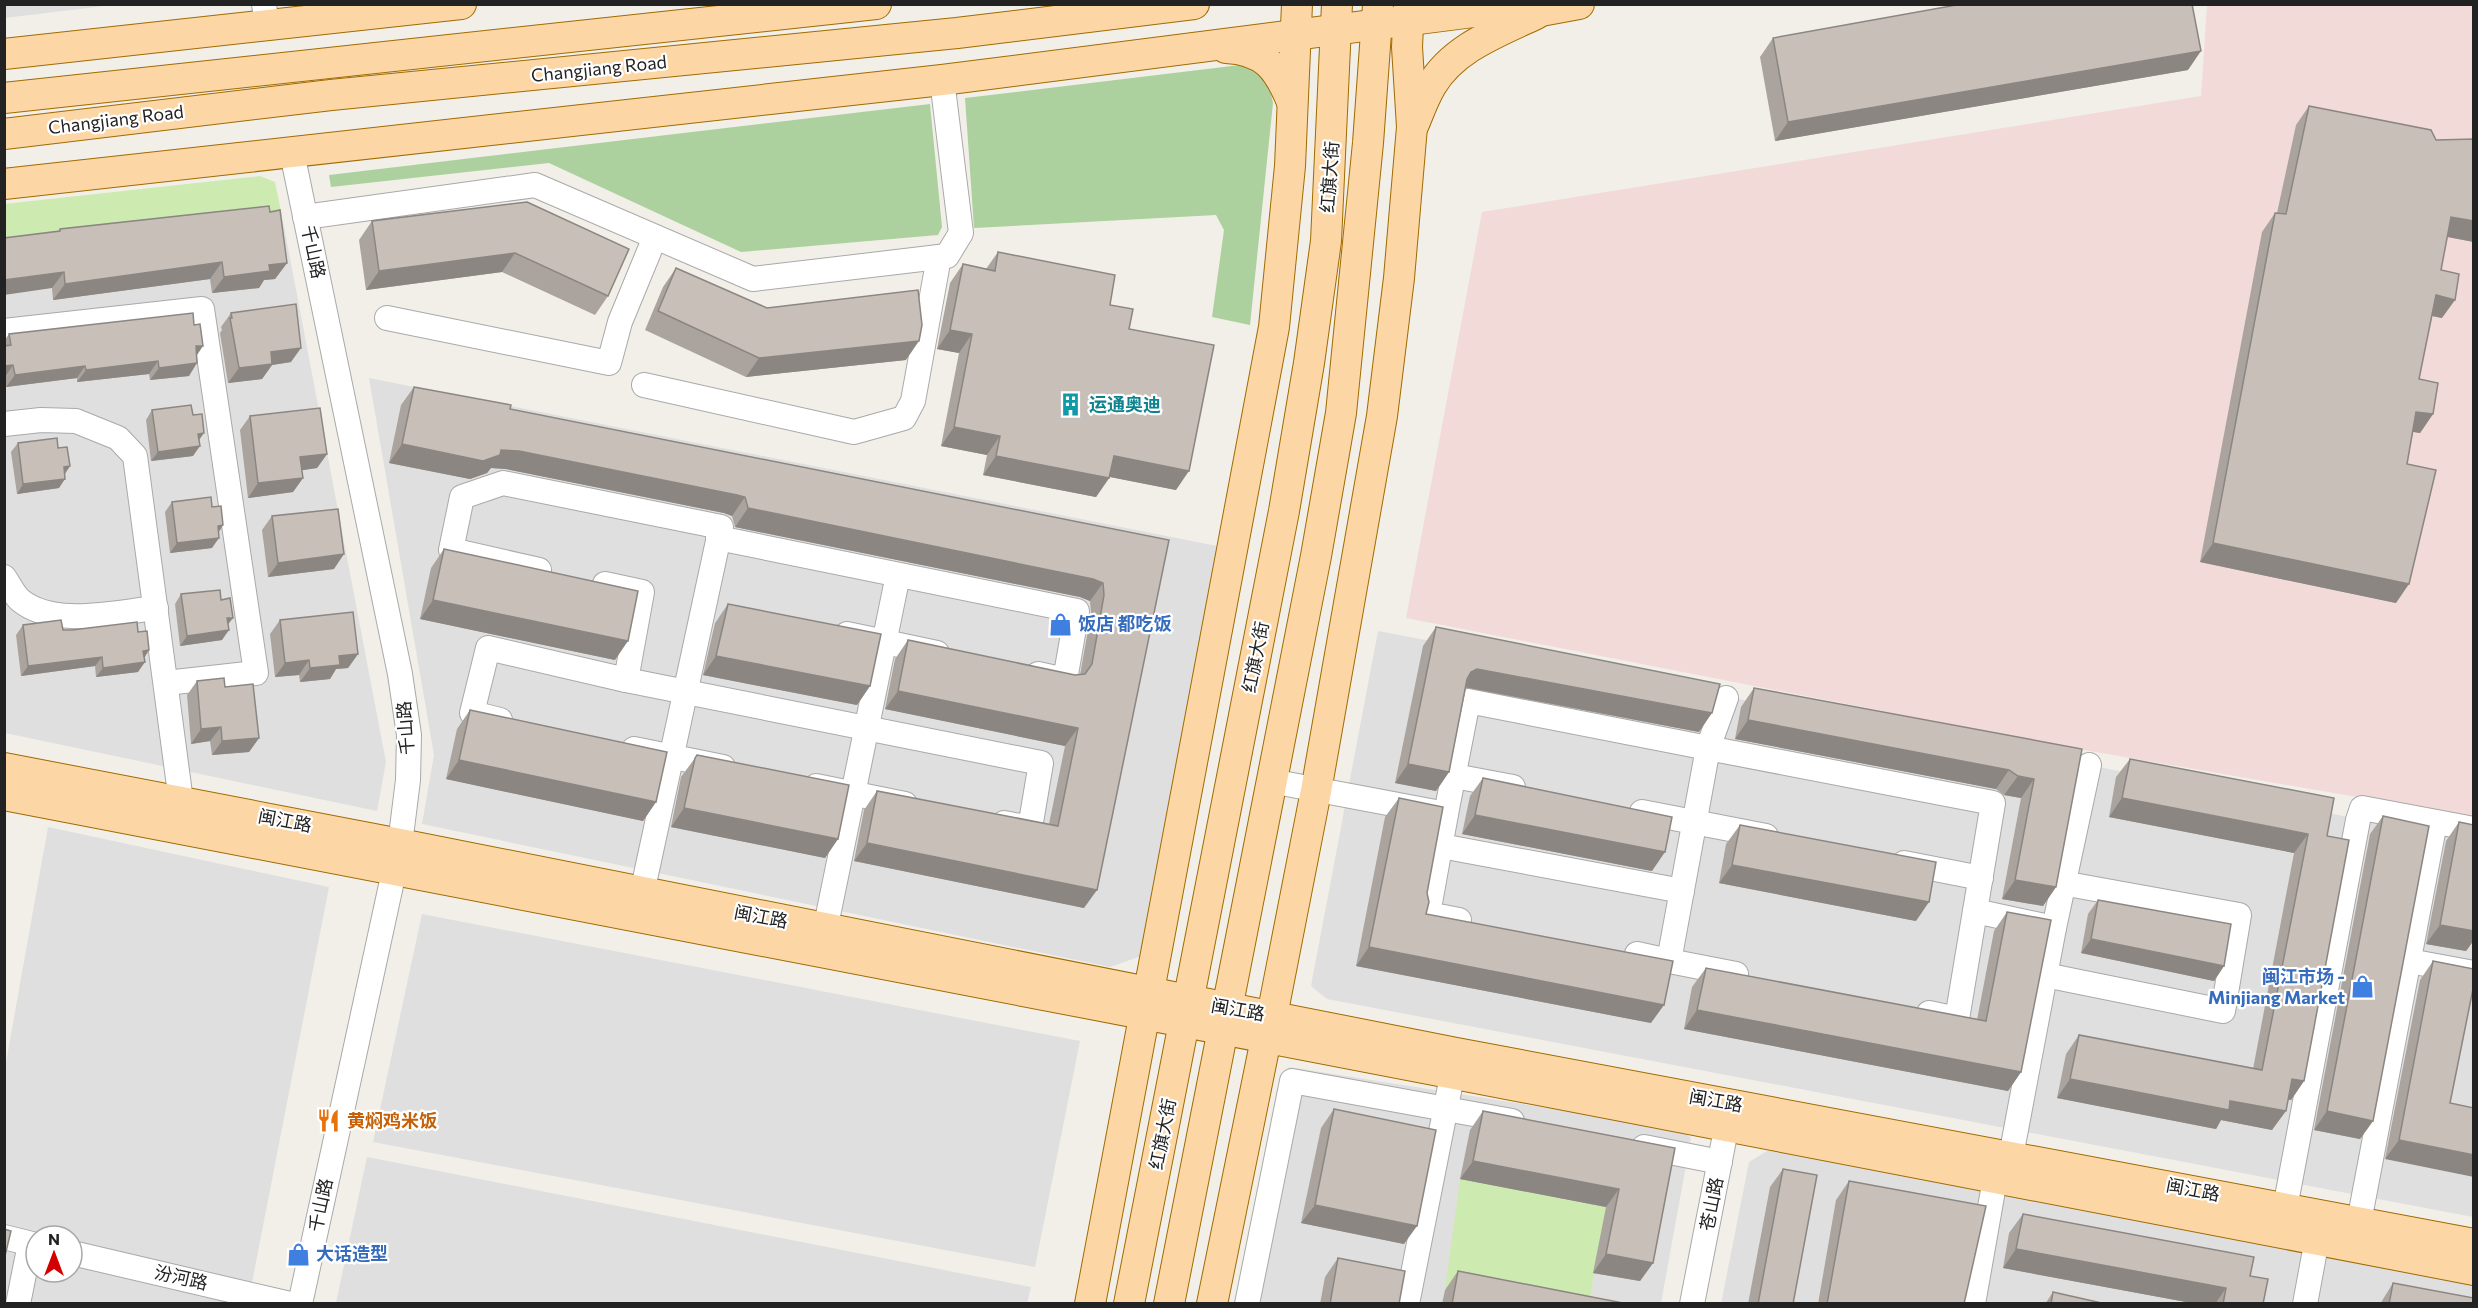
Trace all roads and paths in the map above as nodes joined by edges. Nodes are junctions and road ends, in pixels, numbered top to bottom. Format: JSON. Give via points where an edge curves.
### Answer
{"nodes":[{"id":1,"x":461,"y":4,"type":"edge"},
{"id":2,"x":876,"y":4,"type":"edge"},
{"id":3,"x":1194,"y":4,"type":"edge"},
{"id":4,"x":1297,"y":4,"type":"edge"},
{"id":5,"x":1579,"y":4,"type":"edge"},
{"id":6,"x":1541,"y":11,"type":"junction"},
{"id":7,"x":1409,"y":12,"type":"edge"},
{"id":8,"x":1377,"y":14,"type":"edge"},
{"id":9,"x":266,"y":15,"type":"edge"},
{"id":10,"x":1337,"y":18,"type":"edge"},
{"id":11,"x":1296,"y":35,"type":"junction"},
{"id":12,"x":1196,"y":46,"type":"junction"},
{"id":13,"x":4,"y":54,"type":"edge"},
{"id":14,"x":942,"y":80,"type":"junction"},
{"id":15,"x":4,"y":98,"type":"edge"},
{"id":16,"x":1292,"y":104,"type":"junction"},
{"id":17,"x":1412,"y":127,"type":"junction"},
{"id":18,"x":4,"y":134,"type":"edge"},
{"id":19,"x":292,"y":153,"type":"junction"},
{"id":20,"x":4,"y":184,"type":"edge"},
{"id":21,"x":305,"y":218,"type":"junction"},
{"id":22,"x":655,"y":237,"type":"junction"},
{"id":23,"x":939,"y":257,"type":"junction"},
{"id":24,"x":387,"y":318,"type":"dead end"},
{"id":25,"x":4,"y":331,"type":"edge"},
{"id":26,"x":644,"y":385,"type":"dead end"},
{"id":27,"x":4,"y":424,"type":"edge"},
{"id":28,"x":718,"y":538,"type":"junction"},
{"id":29,"x":898,"y":575,"type":"junction"},
{"id":30,"x":4,"y":577,"type":"edge"},
{"id":31,"x":156,"y":608,"type":"junction"},
{"id":32,"x":828,"y":630,"type":"edge"},
{"id":33,"x":884,"y":642,"type":"junction"},
{"id":34,"x":963,"y":658,"type":"edge"},
{"id":35,"x":1020,"y":670,"type":"edge"},
{"id":36,"x":626,"y":680,"type":"junction"},
{"id":37,"x":165,"y":683,"type":"junction"},
{"id":38,"x":685,"y":692,"type":"junction"},
{"id":39,"x":1726,"y":698,"type":"dead end"},
{"id":40,"x":519,"y":724,"type":"edge"},
{"id":41,"x":868,"y":729,"type":"junction"},
{"id":42,"x":613,"y":744,"type":"edge"},
{"id":43,"x":1708,"y":748,"type":"junction"},
{"id":44,"x":671,"y":757,"type":"junction"},
{"id":45,"x":2089,"y":765,"type":"dead end"},
{"id":46,"x":751,"y":773,"type":"edge"},
{"id":47,"x":1454,"y":776,"type":"junction"},
{"id":48,"x":1271,"y":781,"type":"junction"},
{"id":49,"x":796,"y":782,"type":"edge"},
{"id":50,"x":6,"y":786,"type":"edge"},
{"id":51,"x":1316,"y":791,"type":"junction"},
{"id":52,"x":1534,"y":791,"type":"edge"},
{"id":53,"x":853,"y":793,"type":"junction"},
{"id":54,"x":182,"y":801,"type":"junction"},
{"id":55,"x":930,"y":808,"type":"edge"},
{"id":56,"x":1626,"y":809,"type":"edge"},
{"id":57,"x":1446,"y":814,"type":"junction"},
{"id":58,"x":986,"y":819,"type":"edge"},
{"id":59,"x":1694,"y":822,"type":"junction"},
{"id":60,"x":2435,"y":822,"type":"junction"},
{"id":61,"x":2474,"y":829,"type":"edge"},
{"id":62,"x":1786,"y":840,"type":"edge"},
{"id":63,"x":1441,"y":846,"type":"junction"},
{"id":64,"x":397,"y":857,"type":"junction"},
{"id":65,"x":1878,"y":858,"type":"edge"},
{"id":66,"x":1981,"y":878,"type":"junction"},
{"id":67,"x":2062,"y":884,"type":"junction"},
{"id":68,"x":1682,"y":891,"type":"junction"},
{"id":69,"x":642,"y":893,"type":"junction"},
{"id":70,"x":1975,"y":911,"type":"junction"},
{"id":71,"x":1486,"y":925,"type":"edge"},
{"id":72,"x":2054,"y":928,"type":"junction"},
{"id":73,"x":825,"y":930,"type":"junction"},
{"id":74,"x":1612,"y":950,"type":"edge"},
{"id":75,"x":1669,"y":961,"type":"junction"},
{"id":76,"x":2409,"y":961,"type":"junction"},
{"id":77,"x":2474,"y":973,"type":"edge"},
{"id":78,"x":2045,"y":975,"type":"junction"},
{"id":79,"x":1761,"y":979,"type":"edge"},
{"id":80,"x":1147,"y":1004,"type":"junction"},
{"id":81,"x":1911,"y":1009,"type":"edge"},
{"id":82,"x":1187,"y":1012,"type":"junction"},
{"id":83,"x":1225,"y":1019,"type":"junction"},
{"id":84,"x":1269,"y":1027,"type":"junction"},
{"id":85,"x":1454,"y":1064,"type":"junction"},
{"id":86,"x":1446,"y":1108,"type":"junction"},
{"id":87,"x":1729,"y":1115,"type":"junction"},
{"id":88,"x":1537,"y":1126,"type":"edge"},
{"id":89,"x":1617,"y":1142,"type":"edge"},
{"id":90,"x":1720,"y":1162,"type":"junction"},
{"id":91,"x":2002,"y":1162,"type":"junction"},
{"id":92,"x":2285,"y":1208,"type":"junction"},
{"id":93,"x":2359,"y":1222,"type":"junction"},
{"id":94,"x":2319,"y":1227,"type":"junction"},
{"id":95,"x":4,"y":1237,"type":"edge"},
{"id":96,"x":24,"y":1242,"type":"edge"},
{"id":97,"x":2474,"y":1244,"type":"edge"},
{"id":98,"x":84,"y":1256,"type":"edge"},
{"id":99,"x":2474,"y":1270,"type":"edge"},
{"id":100,"x":24,"y":1280,"type":"edge"},
{"id":101,"x":18,"y":1304,"type":"edge"},
{"id":102,"x":290,"y":1304,"type":"edge"},
{"id":103,"x":300,"y":1304,"type":"edge"},
{"id":104,"x":1090,"y":1304,"type":"edge"},
{"id":105,"x":1129,"y":1304,"type":"edge"},
{"id":106,"x":1169,"y":1304,"type":"edge"},
{"id":107,"x":1212,"y":1304,"type":"edge"},
{"id":108,"x":1247,"y":1304,"type":"edge"},
{"id":109,"x":1407,"y":1304,"type":"edge"},
{"id":110,"x":1692,"y":1304,"type":"edge"},
{"id":111,"x":1973,"y":1304,"type":"edge"},
{"id":112,"x":2305,"y":1304,"type":"edge"}],
"edges":[{"from":1,"to":9,"type":"main road"},
{"from":2,"to":15,"type":"main road","name":"Changjiang Road"},
{"from":3,"to":18,"type":"main road","name":"Changjiang Road","via":[[957,33],[331,95]]},
{"from":4,"to":11,"type":"main road"},
{"from":5,"to":6,"type":"main road"},
{"from":6,"to":7,"type":"main road"},
{"from":6,"to":17,"type":"main road","via":[[1455,58],[1431,86]]},
{"from":7,"to":8,"type":"main road"},
{"from":7,"to":17,"type":"main road"},
{"from":8,"to":10,"type":"main road"},
{"from":8,"to":48,"type":"main road","name":"红旗大街","via":[[1341,413]]},
{"from":9,"to":13,"type":"main road"},
{"from":10,"to":11,"type":"main road"},
{"from":10,"to":82,"type":"main road","name":"红旗大街","via":[[1326,241],[1310,363]]},
{"from":11,"to":12,"type":"main road"},
{"from":11,"to":16,"type":"main road"},
{"from":12,"to":14,"type":"main road"},
{"from":12,"to":16,"type":"main road","via":[[1233,48],[1258,55],[1277,70]]},
{"from":14,"to":19,"type":"main road"},
{"from":14,"to":23,"type":"street","via":[[961,233],[948,256]]},
{"from":16,"to":80,"type":"main road","via":[[1274,327]]},
{"from":17,"to":51,"type":"main road","via":[[1382,416]]},
{"from":19,"to":20,"type":"main road"},
{"from":19,"to":21,"type":"street","name":"千山路"},
{"from":21,"to":22,"type":"street","via":[[535,185]]},
{"from":21,"to":64,"type":"street","name":"千山路","via":[[400,674],[409,735],[408,780]]},
{"from":22,"to":23,"type":"street","via":[[753,279]]},
{"from":22,"to":24,"type":"street","via":[[620,322],[609,363]]},
{"from":23,"to":26,"type":"street","via":[[913,401],[904,418],[854,432]]},
{"from":25,"to":37,"type":"street","via":[[202,309],[256,674]]},
{"from":27,"to":31,"type":"street","via":[[76,421],[118,438],[135,456]]},
{"from":28,"to":29,"type":"street"},
{"from":28,"to":36,"type":"street","via":[[720,527],[503,483],[462,497],[451,550],[642,592]]},
{"from":28,"to":38,"type":"street","via":[[715,607]]},
{"from":29,"to":33,"type":"street"},
{"from":29,"to":35,"type":"street","via":[[1077,611],[1065,680]]},
{"from":30,"to":31,"type":"street","via":[[20,600],[50,615]]},
{"from":31,"to":37,"type":"street"},
{"from":32,"to":33,"type":"street"},
{"from":33,"to":34,"type":"street"},
{"from":33,"to":41,"type":"street"},
{"from":36,"to":38,"type":"street"},
{"from":36,"to":40,"type":"street","via":[[488,648],[472,714]]},
{"from":37,"to":54,"type":"street"},
{"from":38,"to":41,"type":"street"},
{"from":38,"to":44,"type":"street"},
{"from":39,"to":43,"type":"street"},
{"from":41,"to":53,"type":"street"},
{"from":41,"to":58,"type":"street","via":[[1041,763],[1030,828]]},
{"from":42,"to":44,"type":"street"},
{"from":43,"to":47,"type":"street","via":[[1468,701]]},
{"from":43,"to":59,"type":"street"},
{"from":43,"to":66,"type":"street","via":[[1994,803]]},
{"from":44,"to":46,"type":"street"},
{"from":44,"to":69,"type":"street"},
{"from":45,"to":67,"type":"street"},
{"from":47,"to":52,"type":"street"},
{"from":47,"to":57,"type":"street"},
{"from":48,"to":51,"type":"street"},
{"from":48,"to":83,"type":"main road","name":"红旗大街"},
{"from":49,"to":53,"type":"street"},
{"from":50,"to":54,"type":"main road","name":"闽江路"},
{"from":50,"to":64,"type":"main road","name":"闽江路"},
{"from":51,"to":57,"type":"street"},
{"from":51,"to":84,"type":"main road"},
{"from":53,"to":55,"type":"street"},
{"from":53,"to":73,"type":"street"},
{"from":54,"to":64,"type":"main road","name":"闽江路"},
{"from":56,"to":59,"type":"street"},
{"from":57,"to":63,"type":"street"},
{"from":59,"to":62,"type":"street"},
{"from":59,"to":68,"type":"street"},
{"from":60,"to":61,"type":"street"},
{"from":60,"to":76,"type":"street"},
{"from":60,"to":92,"type":"street","via":[[2362,808]]},
{"from":63,"to":68,"type":"street"},
{"from":63,"to":71,"type":"street","via":[[1428,914]]},
{"from":64,"to":69,"type":"main road","name":"闽江路"},
{"from":64,"to":80,"type":"main road","name":"闽江路"},
{"from":64,"to":103,"type":"street","name":"千山路"},
{"from":65,"to":66,"type":"street"},
{"from":66,"to":70,"type":"street"},
{"from":67,"to":72,"type":"street"},
{"from":67,"to":78,"type":"street","via":[[2239,915],[2223,1011]]},
{"from":68,"to":75,"type":"street"},
{"from":69,"to":73,"type":"main road","name":"闽江路"},
{"from":70,"to":72,"type":"street"},
{"from":70,"to":81,"type":"street","via":[[1957,1019]]},
{"from":72,"to":78,"type":"street"},
{"from":73,"to":80,"type":"main road","name":"闽江路"},
{"from":74,"to":75,"type":"street"},
{"from":75,"to":79,"type":"street"},
{"from":76,"to":77,"type":"street"},
{"from":76,"to":93,"type":"street"},
{"from":78,"to":91,"type":"street"},
{"from":80,"to":82,"type":"main road","name":"闽江路"},
{"from":80,"to":104,"type":"main road"},
{"from":82,"to":83,"type":"main road","name":"闽江路"},
{"from":82,"to":105,"type":"main road","name":"红旗大街"},
{"from":83,"to":84,"type":"main road","name":"闽江路"},
{"from":83,"to":106,"type":"main road","name":"红旗大街"},
{"from":84,"to":85,"type":"main road","name":"闽江路"},
{"from":84,"to":107,"type":"main road"},
{"from":85,"to":86,"type":"street"},
{"from":85,"to":87,"type":"main road","name":"闽江路"},
{"from":86,"to":88,"type":"street"},
{"from":86,"to":108,"type":"street","via":[[1292,1081]]},
{"from":86,"to":109,"type":"street"},
{"from":87,"to":90,"type":"street","name":"苍山路"},
{"from":87,"to":91,"type":"main road","name":"闽江路"},
{"from":89,"to":90,"type":"street"},
{"from":90,"to":110,"type":"street","name":"苍山路"},
{"from":91,"to":92,"type":"main road","name":"闽江路"},
{"from":91,"to":94,"type":"main road","name":"闽江路"},
{"from":91,"to":111,"type":"street"},
{"from":92,"to":94,"type":"main road","name":"闽江路"},
{"from":93,"to":94,"type":"main road","name":"闽江路"},
{"from":93,"to":97,"type":"main road","name":"闽江路"},
{"from":94,"to":99,"type":"main road","name":"闽江路"},
{"from":94,"to":112,"type":"street"},
{"from":95,"to":96,"type":"street"},
{"from":98,"to":102,"type":"street","name":"汾河路"},
{"from":100,"to":101,"type":"street"}]}
